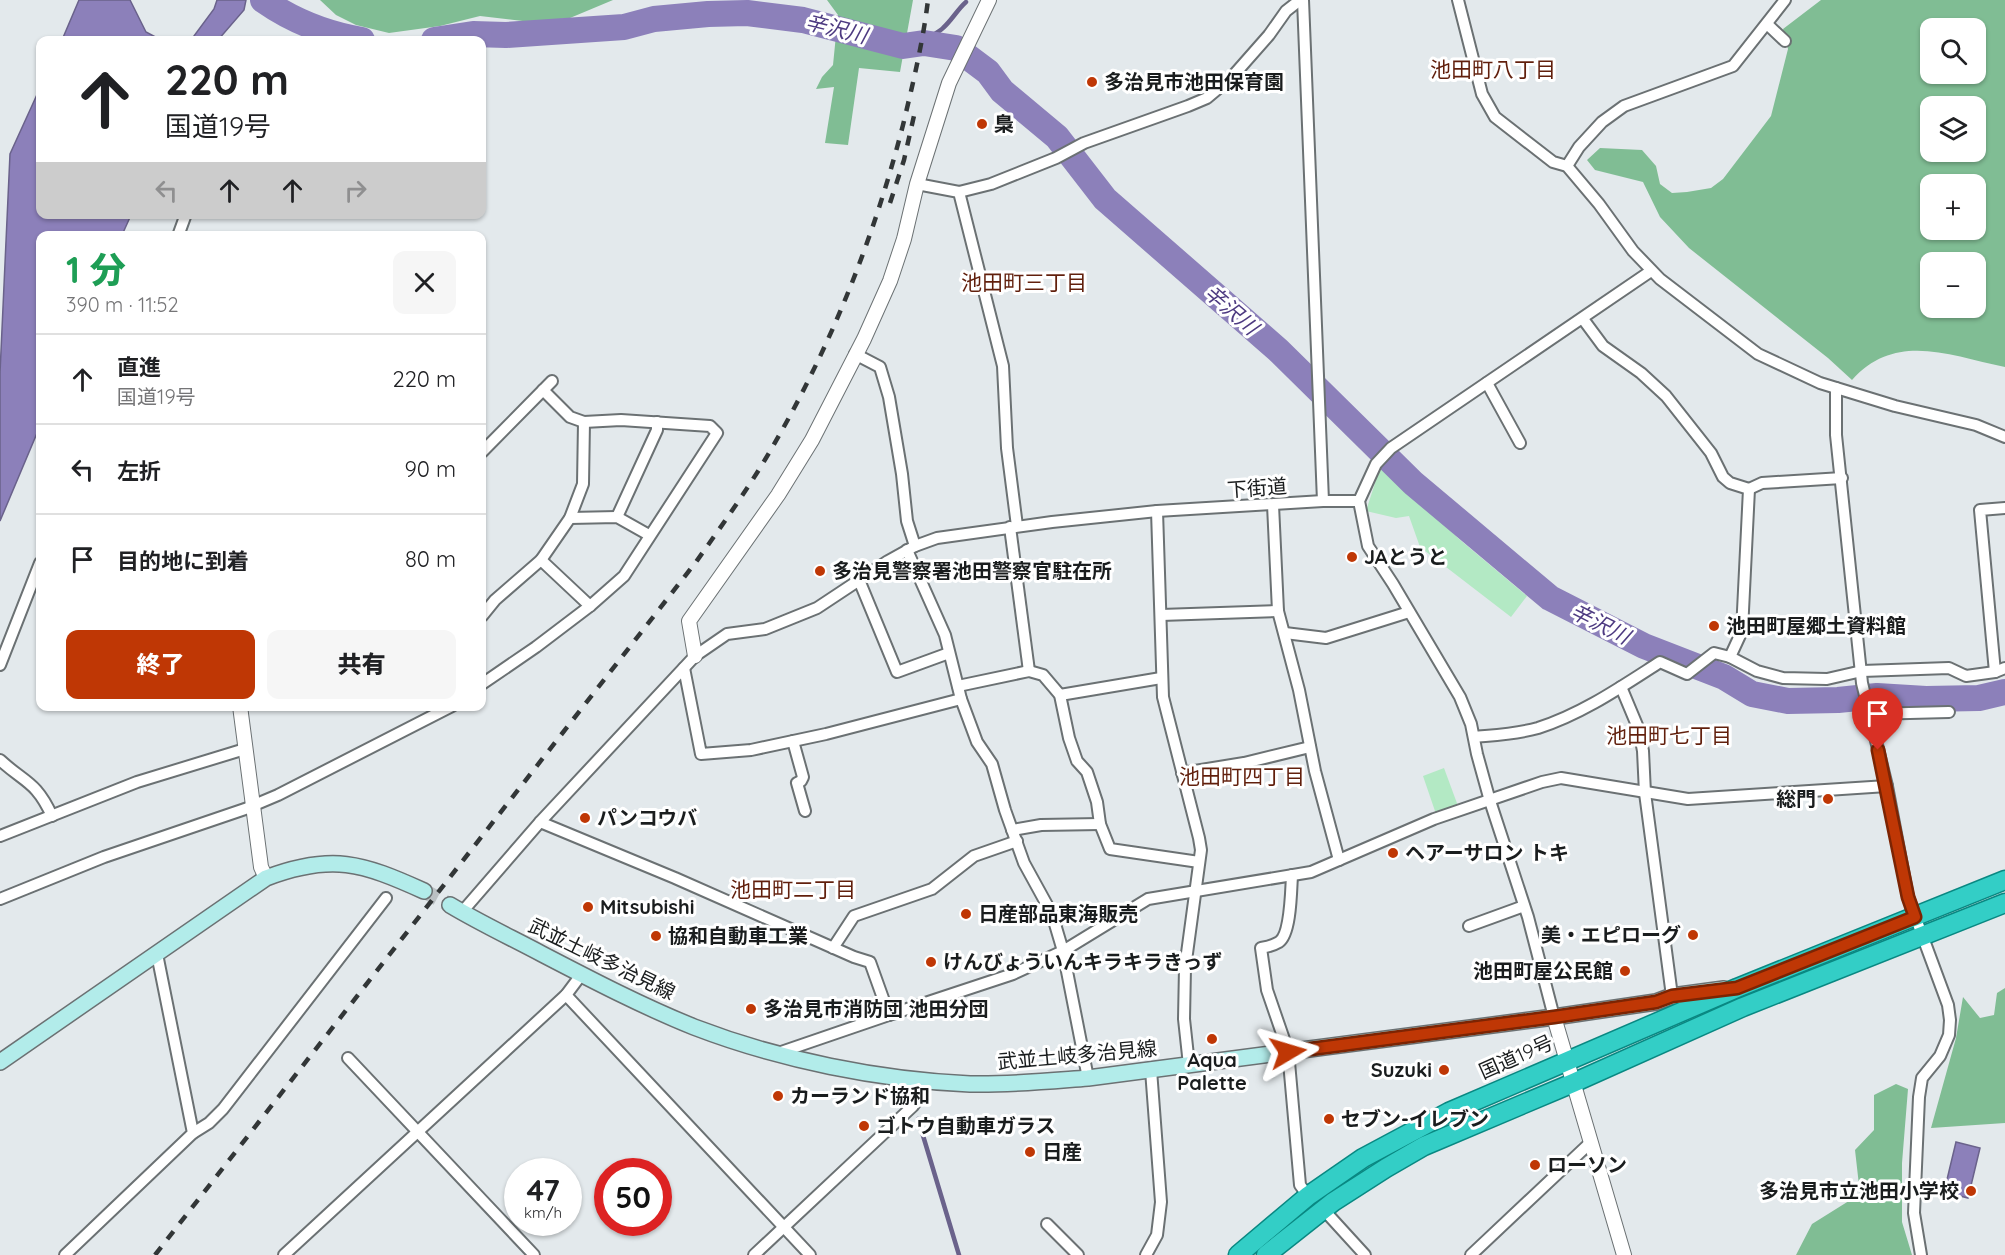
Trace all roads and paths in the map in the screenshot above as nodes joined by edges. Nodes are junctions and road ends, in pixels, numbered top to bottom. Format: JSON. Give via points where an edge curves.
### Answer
{"nodes":[{"id":1,"x":989,"y":0,"type":"edge"},
{"id":2,"x":1301,"y":0,"type":"edge"},
{"id":3,"x":1458,"y":0,"type":"edge"},
{"id":4,"x":1785,"y":0,"type":"edge"},
{"id":5,"x":1767,"y":24,"type":"junction"},
{"id":6,"x":1785,"y":41,"type":"dead end"},
{"id":7,"x":1567,"y":166,"type":"junction"},
{"id":8,"x":917,"y":184,"type":"junction"},
{"id":9,"x":959,"y":192,"type":"junction"},
{"id":10,"x":1651,"y":271,"type":"junction"},
{"id":11,"x":1583,"y":319,"type":"junction"},
{"id":12,"x":855,"y":354,"type":"junction"},
{"id":13,"x":552,"y":381,"type":"dead end"},
{"id":14,"x":1487,"y":383,"type":"junction"},
{"id":15,"x":1836,"y":388,"type":"junction"},
{"id":16,"x":543,"y":390,"type":"junction"},
{"id":17,"x":585,"y":422,"type":"junction"},
{"id":18,"x":657,"y":422,"type":"junction"},
{"id":19,"x":2005,"y":437,"type":"edge"},
{"id":20,"x":1520,"y":443,"type":"dead end"},
{"id":21,"x":486,"y":448,"type":"edge"},
{"id":22,"x":1842,"y":478,"type":"junction"},
{"id":23,"x":1749,"y":489,"type":"junction"},
{"id":24,"x":1323,"y":501,"type":"junction"},
{"id":25,"x":1359,"y":501,"type":"junction"},
{"id":26,"x":1273,"y":505,"type":"junction"},
{"id":27,"x":2005,"y":508,"type":"edge"},
{"id":28,"x":1157,"y":512,"type":"junction"},
{"id":29,"x":617,"y":517,"type":"junction"},
{"id":30,"x":570,"y":518,"type":"junction"},
{"id":31,"x":1013,"y":527,"type":"junction"},
{"id":32,"x":649,"y":535,"type":"junction"},
{"id":33,"x":911,"y":548,"type":"junction"},
{"id":34,"x":541,"y":560,"type":"junction"},
{"id":35,"x":36,"y":573,"type":"edge"},
{"id":36,"x":859,"y":580,"type":"junction"},
{"id":37,"x":590,"y":606,"type":"junction"},
{"id":38,"x":1278,"y":610,"type":"junction"},
{"id":39,"x":486,"y":611,"type":"edge"},
{"id":40,"x":1409,"y":612,"type":"junction"},
{"id":41,"x":1161,"y":615,"type":"junction"},
{"id":42,"x":1285,"y":633,"type":"junction"},
{"id":43,"x":949,"y":653,"type":"junction"},
{"id":44,"x":695,"y":656,"type":"junction"},
{"id":45,"x":1730,"y":657,"type":"junction"},
{"id":46,"x":0,"y":665,"type":"edge"},
{"id":47,"x":684,"y":668,"type":"junction"},
{"id":48,"x":2000,"y":670,"type":"edge"},
{"id":49,"x":1029,"y":671,"type":"junction"},
{"id":50,"x":1862,"y":671,"type":"junction"},
{"id":51,"x":1161,"y":678,"type":"junction"},
{"id":52,"x":486,"y":681,"type":"edge"},
{"id":53,"x":958,"y":686,"type":"junction"},
{"id":54,"x":1621,"y":687,"type":"junction"},
{"id":55,"x":1060,"y":696,"type":"junction"},
{"id":56,"x":961,"y":699,"type":"junction"},
{"id":57,"x":241,"y":711,"type":"edge"},
{"id":58,"x":448,"y":711,"type":"edge"},
{"id":59,"x":1949,"y":712,"type":"dead end"},
{"id":60,"x":1869,"y":713,"type":"junction"},
{"id":61,"x":1474,"y":737,"type":"junction"},
{"id":62,"x":793,"y":741,"type":"junction"},
{"id":63,"x":1310,"y":747,"type":"junction"},
{"id":64,"x":245,"y":749,"type":"junction"},
{"id":65,"x":0,"y":760,"type":"edge"},
{"id":66,"x":1182,"y":773,"type":"junction"},
{"id":67,"x":1887,"y":786,"type":"junction"},
{"id":68,"x":1645,"y":793,"type":"junction"},
{"id":69,"x":1491,"y":801,"type":"junction"},
{"id":70,"x":253,"y":805,"type":"junction"},
{"id":71,"x":805,"y":811,"type":"dead end"},
{"id":72,"x":52,"y":816,"type":"junction"},
{"id":73,"x":540,"y":822,"type":"junction"},
{"id":74,"x":1100,"y":824,"type":"junction"},
{"id":75,"x":1012,"y":830,"type":"junction"},
{"id":76,"x":0,"y":837,"type":"edge"},
{"id":77,"x":1017,"y":841,"type":"junction"},
{"id":78,"x":1339,"y":860,"type":"junction"},
{"id":79,"x":1198,"y":862,"type":"junction"},
{"id":80,"x":1292,"y":875,"type":"junction"},
{"id":81,"x":266,"y":879,"type":"junction"},
{"id":82,"x":2005,"y":880,"type":"edge"},
{"id":83,"x":424,"y":891,"type":"tunnel mouth"},
{"id":84,"x":1194,"y":892,"type":"junction"},
{"id":85,"x":386,"y":898,"type":"dead end"},
{"id":86,"x":0,"y":899,"type":"edge"},
{"id":87,"x":2005,"y":903,"type":"edge"},
{"id":88,"x":1524,"y":906,"type":"junction"},
{"id":89,"x":456,"y":908,"type":"joint"},
{"id":90,"x":1915,"y":917,"type":"junction"},
{"id":91,"x":1469,"y":926,"type":"dead end"},
{"id":92,"x":1921,"y":936,"type":"junction"},
{"id":93,"x":833,"y":948,"type":"junction"},
{"id":94,"x":1063,"y":951,"type":"junction"},
{"id":95,"x":157,"y":954,"type":"junction"},
{"id":96,"x":581,"y":975,"type":"junction"},
{"id":97,"x":1737,"y":988,"type":"junction"},
{"id":98,"x":566,"y":995,"type":"junction"},
{"id":99,"x":1672,"y":996,"type":"junction"},
{"id":100,"x":889,"y":1015,"type":"junction"},
{"id":101,"x":1554,"y":1017,"type":"junction"},
{"id":102,"x":1288,"y":1052,"type":"junction"},
{"id":103,"x":778,"y":1053,"type":"junction"},
{"id":104,"x":348,"y":1058,"type":"dead end"},
{"id":105,"x":1566,"y":1060,"type":"junction"},
{"id":106,"x":0,"y":1062,"type":"edge"},
{"id":107,"x":1189,"y":1065,"type":"junction"},
{"id":108,"x":1151,"y":1070,"type":"junction"},
{"id":109,"x":1088,"y":1078,"type":"junction"},
{"id":110,"x":920,"y":1079,"type":"junction"},
{"id":111,"x":1573,"y":1083,"type":"junction"},
{"id":112,"x":417,"y":1131,"type":"junction"},
{"id":113,"x":193,"y":1133,"type":"junction"},
{"id":114,"x":1590,"y":1143,"type":"junction"},
{"id":115,"x":1308,"y":1196,"type":"junction"},
{"id":116,"x":1323,"y":1209,"type":"junction"},
{"id":117,"x":1047,"y":1224,"type":"dead end"},
{"id":118,"x":784,"y":1227,"type":"junction"},
{"id":119,"x":65,"y":1255,"type":"edge"},
{"id":120,"x":284,"y":1255,"type":"edge"},
{"id":121,"x":534,"y":1255,"type":"edge"},
{"id":122,"x":754,"y":1255,"type":"edge"},
{"id":123,"x":810,"y":1255,"type":"edge"},
{"id":124,"x":1078,"y":1255,"type":"edge"},
{"id":125,"x":1146,"y":1255,"type":"edge"},
{"id":126,"x":1238,"y":1255,"type":"edge"},
{"id":127,"x":1266,"y":1255,"type":"edge"},
{"id":128,"x":1365,"y":1255,"type":"edge"},
{"id":129,"x":1471,"y":1255,"type":"edge"},
{"id":130,"x":1624,"y":1255,"type":"edge"},
{"id":131,"x":1921,"y":1255,"type":"edge"}],
"edges":[{"from":1,"to":8,"type":"street","via":[[950,83]]},
{"from":2,"to":9,"type":"street","via":[[1286,11],[1232,77],[1207,98],[992,184]]},
{"from":2,"to":24,"type":"street"},
{"from":3,"to":7,"type":"street","via":[[1482,94],[1495,117],[1553,162]]},
{"from":4,"to":5,"type":"street"},
{"from":5,"to":6,"type":"street"},
{"from":5,"to":7,"type":"street","via":[[1733,66],[1624,106],[1609,116],[1579,147]]},
{"from":7,"to":10,"type":"street"},
{"from":8,"to":9,"type":"street"},
{"from":8,"to":12,"type":"street","via":[[890,281]]},
{"from":9,"to":31,"type":"street","via":[[1003,366]]},
{"from":10,"to":11,"type":"street"},
{"from":10,"to":15,"type":"street","via":[[1758,354]]},
{"from":11,"to":14,"type":"street"},
{"from":11,"to":23,"type":"street","via":[[1603,346],[1666,396],[1711,453],[1724,477]]},
{"from":12,"to":33,"type":"street","via":[[880,367],[889,397]]},
{"from":12,"to":44,"type":"street","via":[[812,440],[778,495],[689,621]]},
{"from":13,"to":16,"type":"street"},
{"from":14,"to":20,"type":"street"},
{"from":14,"to":25,"type":"street","via":[[1391,448],[1376,464]]},
{"from":15,"to":19,"type":"street","via":[[1976,425]]},
{"from":15,"to":22,"type":"street","via":[[1836,435]]},
{"from":16,"to":17,"type":"street","via":[[570,417]]},
{"from":16,"to":21,"type":"street"},
{"from":17,"to":18,"type":"street"},
{"from":17,"to":30,"type":"street","via":[[583,484]]},
{"from":18,"to":29,"type":"street","via":[[657,430]]},
{"from":18,"to":32,"type":"street","via":[[710,426],[717,433]]},
{"from":22,"to":23,"type":"street","via":[[1762,483]]},
{"from":22,"to":50,"type":"street"},
{"from":23,"to":45,"type":"street","via":[[1742,631]]},
{"from":24,"to":25,"type":"street","name":"下街道"},
{"from":24,"to":26,"type":"street","name":"下街道"},
{"from":25,"to":40,"type":"street","via":[[1368,546]]},
{"from":26,"to":28,"type":"street","name":"下街道"},
{"from":26,"to":38,"type":"street"},
{"from":27,"to":48,"type":"street","via":[[1980,510]]},
{"from":28,"to":31,"type":"street","name":"下街道"},
{"from":28,"to":41,"type":"street"},
{"from":29,"to":30,"type":"street"},
{"from":29,"to":32,"type":"street"},
{"from":30,"to":34,"type":"street"},
{"from":31,"to":33,"type":"street","name":"下街道","via":[[937,538]]},
{"from":31,"to":49,"type":"street"},
{"from":32,"to":37,"type":"street","via":[[624,576]]},
{"from":33,"to":36,"type":"street","name":"下街道"},
{"from":33,"to":43,"type":"street"},
{"from":34,"to":37,"type":"street"},
{"from":34,"to":39,"type":"street"},
{"from":35,"to":46,"type":"street"},
{"from":36,"to":43,"type":"street","via":[[897,672]]},
{"from":36,"to":44,"type":"street","name":"下街道","via":[[817,608],[765,629],[728,634]]},
{"from":37,"to":52,"type":"street"},
{"from":38,"to":41,"type":"street"},
{"from":38,"to":42,"type":"street"},
{"from":40,"to":42,"type":"street","via":[[1326,638]]},
{"from":40,"to":61,"type":"street","via":[[1460,697]]},
{"from":41,"to":51,"type":"street"},
{"from":42,"to":63,"type":"street"},
{"from":43,"to":53,"type":"street"},
{"from":44,"to":47,"type":"street","name":"下街道"},
{"from":45,"to":50,"type":"street","via":[[1757,671],[1783,678],[1827,679]]},
{"from":45,"to":54,"type":"street","via":[[1714,653],[1688,674],[1660,662]]},
{"from":47,"to":62,"type":"street","via":[[701,754],[751,750]]},
{"from":47,"to":73,"type":"street","name":"下街道"},
{"from":48,"to":50,"type":"street","via":[[1966,676],[1949,668]]},
{"from":49,"to":53,"type":"street"},
{"from":49,"to":55,"type":"street","via":[[1043,675]]},
{"from":50,"to":60,"type":"street"},
{"from":51,"to":55,"type":"street"},
{"from":51,"to":66,"type":"street"},
{"from":53,"to":56,"type":"street"},
{"from":54,"to":61,"type":"street","via":[[1538,727]]},
{"from":54,"to":68,"type":"street","via":[[1639,730]]},
{"from":55,"to":74,"type":"street","via":[[1077,761],[1087,772],[1097,802]]},
{"from":56,"to":62,"type":"street"},
{"from":56,"to":75,"type":"street","via":[[977,742],[992,764]]},
{"from":57,"to":64,"type":"street"},
{"from":58,"to":70,"type":"street"},
{"from":59,"to":60,"type":"street"},
{"from":60,"to":67,"type":"street"},
{"from":61,"to":69,"type":"street"},
{"from":62,"to":71,"type":"street","via":[[803,777],[797,783]]},
{"from":63,"to":66,"type":"street"},
{"from":63,"to":78,"type":"street"},
{"from":64,"to":70,"type":"street"},
{"from":64,"to":72,"type":"street","via":[[137,782]]},
{"from":65,"to":72,"type":"street","via":[[43,796]]},
{"from":66,"to":79,"type":"street","via":[[1199,838]]},
{"from":67,"to":68,"type":"street","via":[[1688,799]]},
{"from":67,"to":90,"type":"street"},
{"from":68,"to":69,"type":"street","via":[[1561,778]]},
{"from":68,"to":99,"type":"street"},
{"from":69,"to":78,"type":"street","via":[[1434,819]]},
{"from":69,"to":88,"type":"street"},
{"from":70,"to":81,"type":"street"},
{"from":70,"to":86,"type":"street","via":[[104,856]]},
{"from":72,"to":76,"type":"street"},
{"from":73,"to":89,"type":"street","name":"下街道"},
{"from":73,"to":93,"type":"street"},
{"from":74,"to":75,"type":"street","via":[[1041,825]]},
{"from":74,"to":79,"type":"street","via":[[1110,849]]},
{"from":75,"to":77,"type":"street"},
{"from":77,"to":93,"type":"street","via":[[974,856],[932,889],[854,916]]},
{"from":77,"to":94,"type":"street","via":[[1031,878],[1052,914]]},
{"from":78,"to":80,"type":"street"},
{"from":79,"to":84,"type":"street"},
{"from":80,"to":84,"type":"street"},
{"from":80,"to":102,"type":"street","via":[[1285,936],[1261,948],[1267,990]]},
{"from":81,"to":83,"type":"main road","via":[[330,862],[382,873]]},
{"from":81,"to":95,"type":"main road"},
{"from":82,"to":90,"type":"highway","name":"国道19号"},
{"from":84,"to":94,"type":"street","via":[[1148,899]]},
{"from":84,"to":107,"type":"street","via":[[1185,968],[1184,1019]]},
{"from":85,"to":113,"type":"street","via":[[223,1109]]},
{"from":87,"to":92,"type":"highway"},
{"from":88,"to":91,"type":"street"},
{"from":88,"to":101,"type":"street"},
{"from":89,"to":96,"type":"main road","name":"武並土岐多治見線"},
{"from":90,"to":92,"type":"street"},
{"from":90,"to":97,"type":"highway","name":"国道19号"},
{"from":92,"to":111,"type":"highway","via":[[1743,1007]]},
{"from":92,"to":131,"type":"street","via":[[1948,1005],[1950,1020],[1949,1035],[1940,1056],[1922,1078],[1919,1097],[1914,1213]]},
{"from":93,"to":100,"type":"street","via":[[870,962]]},
{"from":94,"to":100,"type":"street","via":[[1013,974]]},
{"from":94,"to":109,"type":"street"},
{"from":95,"to":106,"type":"main road"},
{"from":95,"to":113,"type":"street"},
{"from":96,"to":98,"type":"street"},
{"from":96,"to":103,"type":"main road","name":"武並土岐多治見線","via":[[695,1027]]},
{"from":97,"to":99,"type":"main road","name":"武並土岐多治見線"},
{"from":97,"to":105,"type":"highway","name":"国道19号"},
{"from":98,"to":112,"type":"street"},
{"from":98,"to":118,"type":"street"},
{"from":99,"to":101,"type":"main road","name":"武並土岐多治見線","via":[[1656,1002]]},
{"from":100,"to":103,"type":"street"},
{"from":101,"to":102,"type":"main road","name":"武並土岐多治見線"},
{"from":101,"to":105,"type":"street"},
{"from":102,"to":107,"type":"main road","name":"武並土岐多治見線"},
{"from":102,"to":115,"type":"street","via":[[1300,1185]]},
{"from":103,"to":110,"type":"main road","name":"武並土岐多治見線","via":[[814,1064]]},
{"from":104,"to":112,"type":"street"},
{"from":105,"to":111,"type":"street"},
{"from":105,"to":115,"type":"highway","name":"国道19号","via":[[1404,1135]]},
{"from":107,"to":108,"type":"main road","name":"武並土岐多治見線"},
{"from":108,"to":109,"type":"main road","name":"武並土岐多治見線"},
{"from":108,"to":125,"type":"street","via":[[1161,1202],[1157,1234]]},
{"from":109,"to":110,"type":"main road","name":"武並土岐多治見線","via":[[1006,1084]]},
{"from":110,"to":118,"type":"street","via":[[920,1096],[913,1106]]},
{"from":111,"to":114,"type":"street"},
{"from":111,"to":116,"type":"highway","via":[[1424,1146]]},
{"from":112,"to":120,"type":"street"},
{"from":112,"to":121,"type":"street"},
{"from":113,"to":119,"type":"street"},
{"from":114,"to":129,"type":"street"},
{"from":114,"to":130,"type":"street"},
{"from":115,"to":126,"type":"highway","name":"国道19号"},
{"from":116,"to":127,"type":"highway"},
{"from":116,"to":128,"type":"street"},
{"from":117,"to":124,"type":"street"},
{"from":118,"to":122,"type":"street"},
{"from":118,"to":123,"type":"street"}]}
